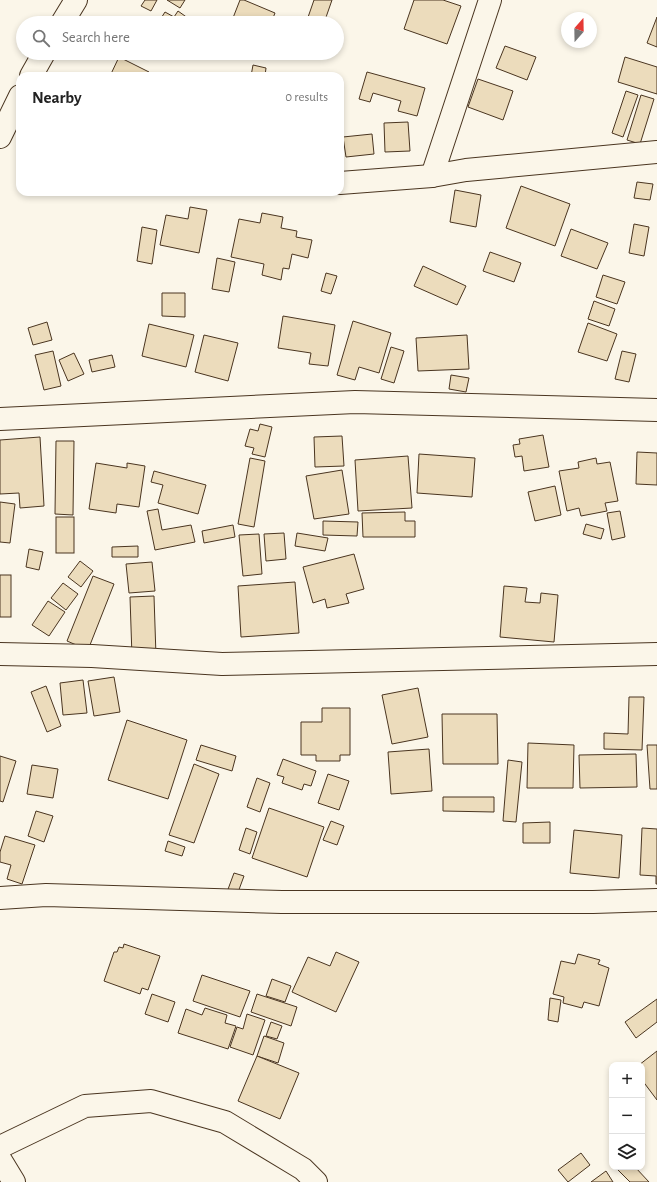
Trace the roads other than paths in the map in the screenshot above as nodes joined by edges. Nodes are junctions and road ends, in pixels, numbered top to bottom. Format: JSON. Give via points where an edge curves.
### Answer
{"nodes":[{"id":1,"x":76,"y":0,"type":"edge"},
{"id":2,"x":490,"y":0,"type":"edge"},
{"id":3,"x":66,"y":16,"type":"edge"},
{"id":4,"x":40,"y":60,"type":"edge"},
{"id":5,"x":33,"y":72,"type":"edge"},
{"id":6,"x":16,"y":104,"type":"edge"},
{"id":7,"x":0,"y":137,"type":"edge"},
{"id":8,"x":657,"y":152,"type":"edge"},
{"id":9,"x":432,"y":176,"type":"junction"},
{"id":10,"x":344,"y":183,"type":"edge"},
{"id":11,"x":657,"y":410,"type":"edge"},
{"id":12,"x":0,"y":419,"type":"edge"},
{"id":13,"x":0,"y":654,"type":"edge"},
{"id":14,"x":657,"y":654,"type":"edge"},
{"id":15,"x":0,"y":898,"type":"edge"},
{"id":16,"x":657,"y":900,"type":"edge"},
{"id":17,"x":0,"y":1148,"type":"edge"},
{"id":18,"x":0,"y":1159,"type":"edge"},
{"id":19,"x":14,"y":1182,"type":"edge"},
{"id":20,"x":316,"y":1182,"type":"edge"}],
"edges":[{"from":1,"to":3,"type":"street"},
{"from":2,"to":9,"type":"street"},
{"from":4,"to":5,"type":"street"},
{"from":6,"to":7,"type":"street"},
{"from":8,"to":9,"type":"street","via":[[466,170]]},
{"from":9,"to":10,"type":"street"},
{"from":11,"to":12,"type":"street","via":[[355,402]]},
{"from":13,"to":14,"type":"street","via":[[92,656],[222,664]]},
{"from":15,"to":16,"type":"street","via":[[46,895],[282,902]]},
{"from":17,"to":20,"type":"street","via":[[85,1106],[151,1101],[225,1122],[302,1169]]},
{"from":18,"to":19,"type":"street"}]}
